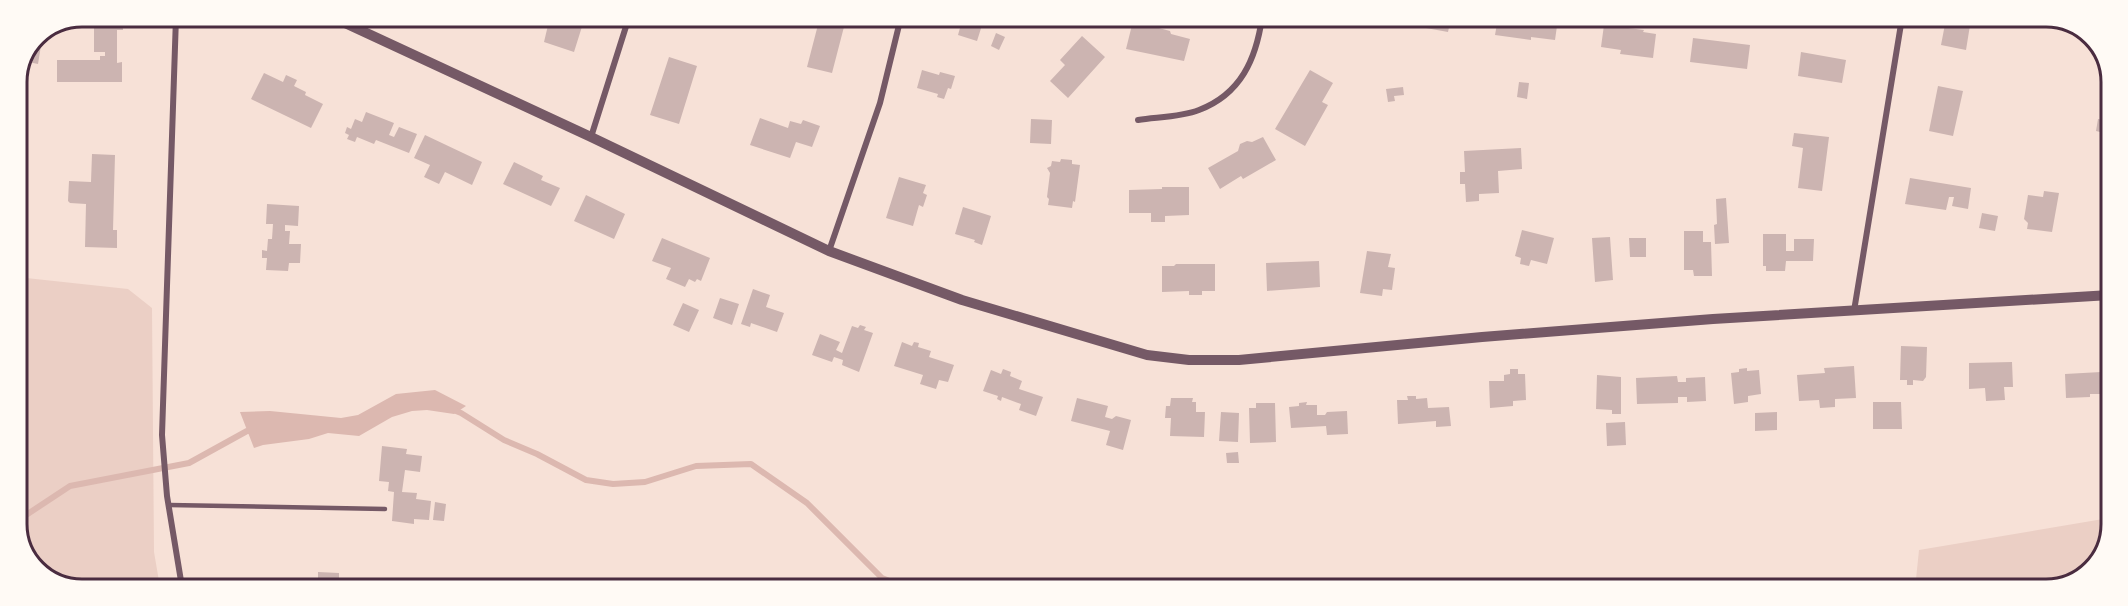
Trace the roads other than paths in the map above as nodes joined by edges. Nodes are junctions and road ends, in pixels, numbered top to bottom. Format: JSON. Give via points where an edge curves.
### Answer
{"nodes":[{"id":1,"x":176,"y":27,"type":"edge"},
{"id":2,"x":354,"y":27,"type":"edge"},
{"id":3,"x":361,"y":27,"type":"edge"},
{"id":4,"x":626,"y":27,"type":"edge"},
{"id":5,"x":899,"y":27,"type":"edge"},
{"id":6,"x":1261,"y":27,"type":"edge"},
{"id":7,"x":1901,"y":27,"type":"edge"},
{"id":8,"x":360,"y":30,"type":"junction"},
{"id":9,"x":1138,"y":120,"type":"dead end"},
{"id":10,"x":591,"y":137,"type":"junction"},
{"id":11,"x":829,"y":251,"type":"junction"},
{"id":12,"x":2101,"y":296,"type":"edge"},
{"id":13,"x":1854,"y":311,"type":"junction"},
{"id":14,"x":169,"y":505,"type":"junction"},
{"id":15,"x":385,"y":508,"type":"dead end"},
{"id":16,"x":181,"y":579,"type":"edge"}],
"edges":[{"from":1,"to":14,"type":"street","via":[[162,435]]},
{"from":2,"to":8,"type":"street"},
{"from":3,"to":8,"type":"street"},
{"from":4,"to":10,"type":"street"},
{"from":5,"to":11,"type":"street","via":[[880,104]]},
{"from":6,"to":9,"type":"street","via":[[1252,60],[1222,98],[1198,110]]},
{"from":7,"to":13,"type":"street"},
{"from":8,"to":10,"type":"street"},
{"from":10,"to":11,"type":"street"},
{"from":11,"to":13,"type":"street","via":[[1005,314],[1138,352],[1189,360],[1239,360],[1482,337]]},
{"from":12,"to":13,"type":"street"},
{"from":14,"to":15,"type":"lane"},
{"from":14,"to":16,"type":"street"}]}
